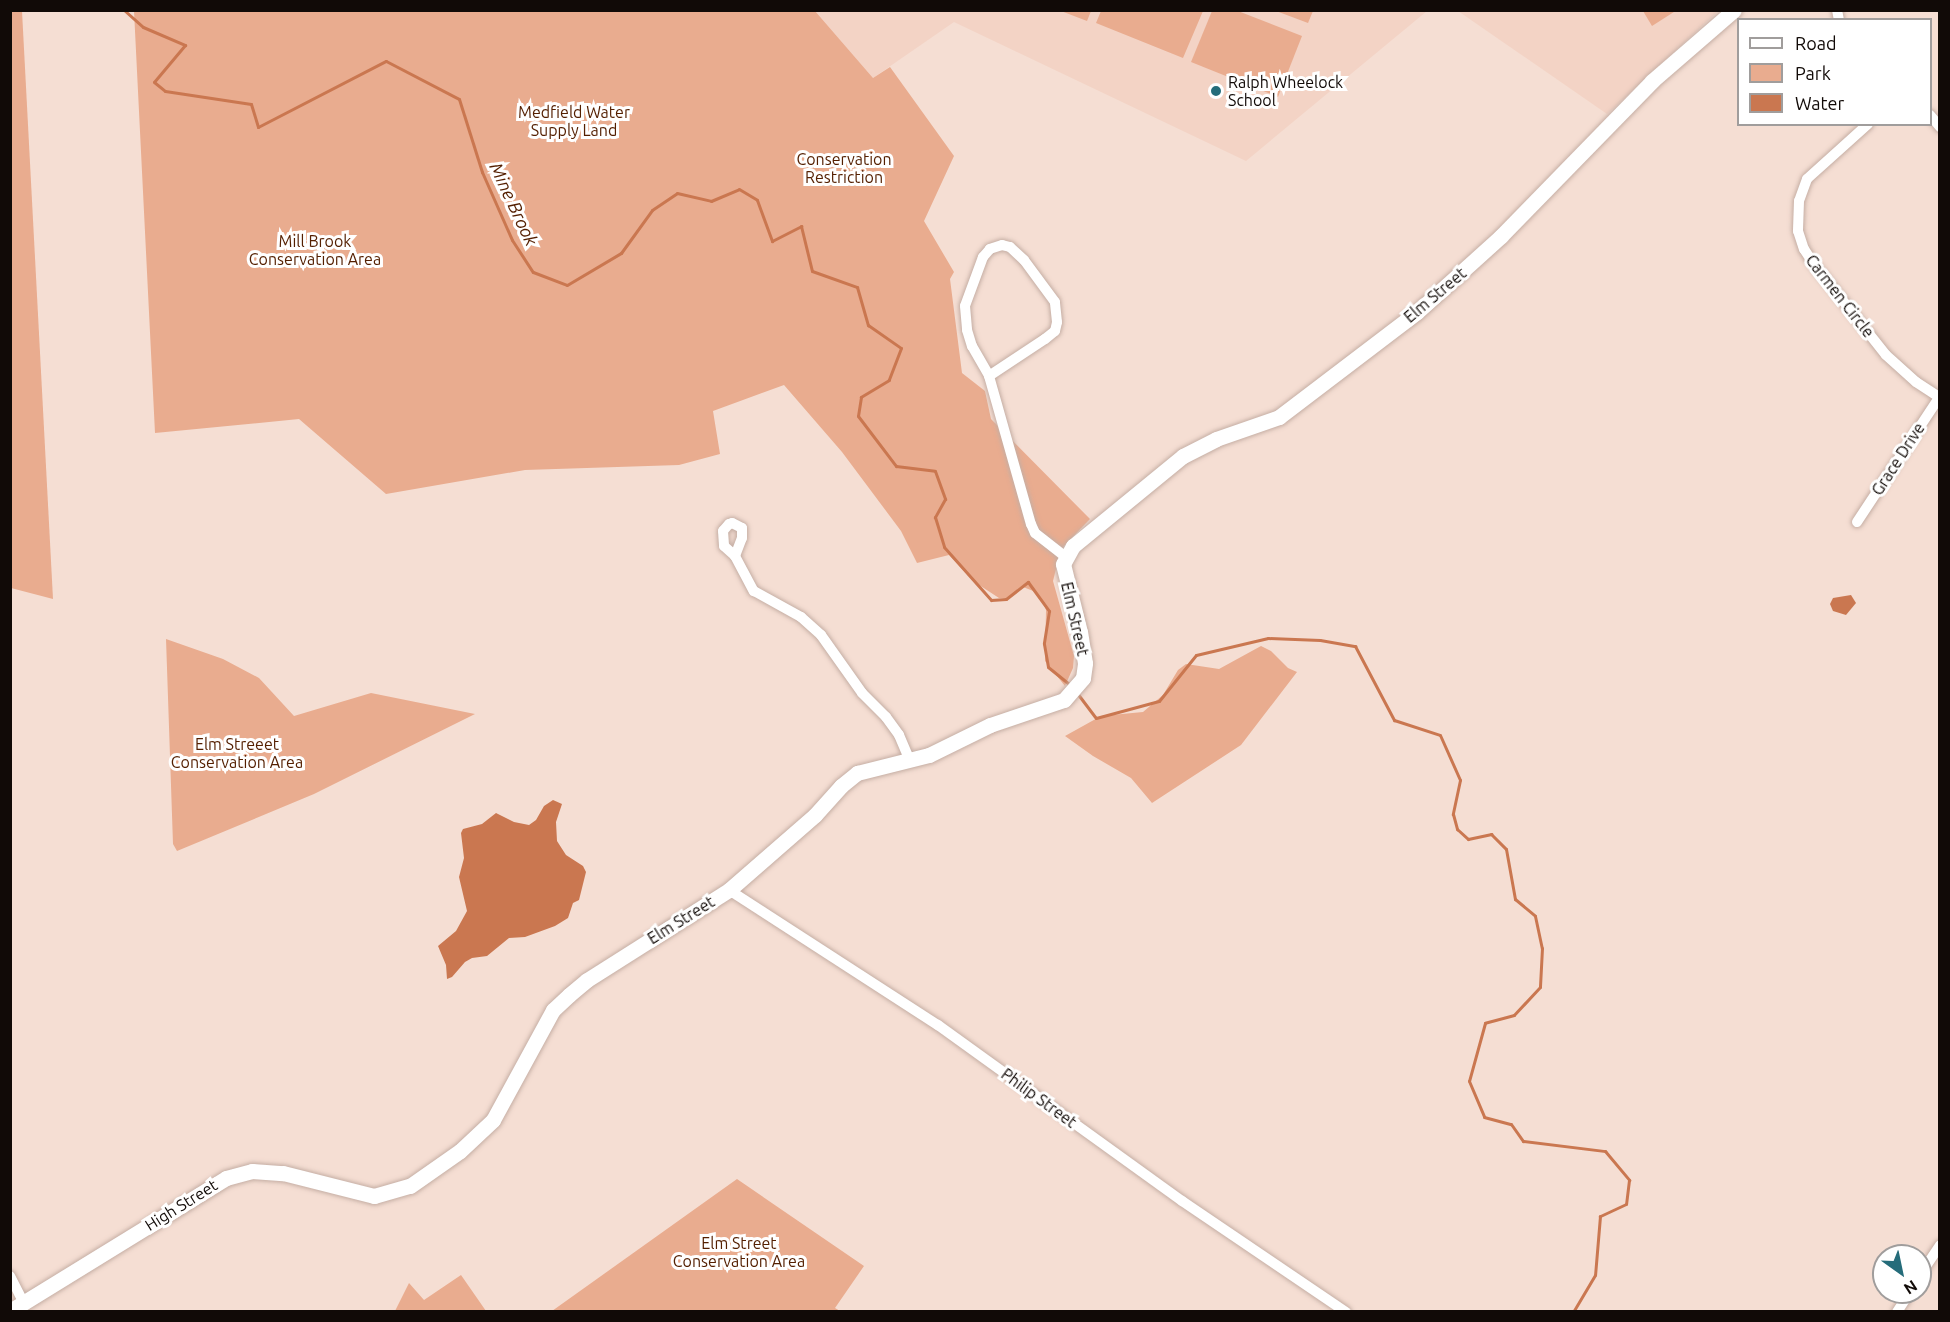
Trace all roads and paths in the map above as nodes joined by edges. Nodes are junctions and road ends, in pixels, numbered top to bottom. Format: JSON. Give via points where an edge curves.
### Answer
{"nodes":[{"id":1,"x":1734,"y":10,"type":"edge"},
{"id":2,"x":1866,"y":126,"type":"edge"},
{"id":3,"x":988,"y":376,"type":"junction"},
{"id":4,"x":1939,"y":396,"type":"edge"},
{"id":5,"x":1857,"y":522,"type":"dead end"},
{"id":6,"x":735,"y":556,"type":"dead end"},
{"id":7,"x":1066,"y":557,"type":"junction"},
{"id":8,"x":910,"y":761,"type":"junction"},
{"id":9,"x":729,"y":890,"type":"junction"},
{"id":10,"x":404,"y":1189,"type":"joint"},
{"id":11,"x":10,"y":1276,"type":"edge"},
{"id":12,"x":17,"y":1306,"type":"edge"},
{"id":13,"x":1346,"y":1311,"type":"edge"}],
"edges":[{"from":1,"to":7,"type":"street","name":"Elm Street","via":[[1652,81],[1504,232],[1425,305],[1278,417],[1216,439],[1183,456],[1073,546]]},
{"from":2,"to":4,"type":"street","name":"Carmen Circle","via":[[1807,179],[1799,201],[1798,231],[1813,263],[1886,355]]},
{"from":3,"to":3,"type":"street","via":[[1045,339],[1055,331],[1057,322],[1055,302],[1024,260],[1002,245],[990,249],[983,257],[965,306],[972,346]]},
{"from":3,"to":7,"type":"street","via":[[1031,524],[1035,533]]},
{"from":4,"to":5,"type":"street","name":"Grace Drive"},
{"from":6,"to":8,"type":"street","via":[[754,591],[801,617],[821,634],[862,693],[899,735]]},
{"from":7,"to":8,"type":"street","name":"Elm Street","via":[[1065,575],[1085,654],[1083,678],[1075,689],[1050,707],[990,725]]},
{"from":8,"to":9,"type":"street","name":"Elm Street","via":[[857,773]]},
{"from":9,"to":10,"type":"street","name":"Elm Street","via":[[569,995],[553,1010],[493,1120],[460,1151]]},
{"from":9,"to":13,"type":"street","name":"Philip Street","via":[[938,1025],[1182,1201]]},
{"from":10,"to":12,"type":"street","name":"High Street","via":[[374,1197],[283,1173],[252,1171],[226,1178]]},
{"from":11,"to":12,"type":"street"}]}
